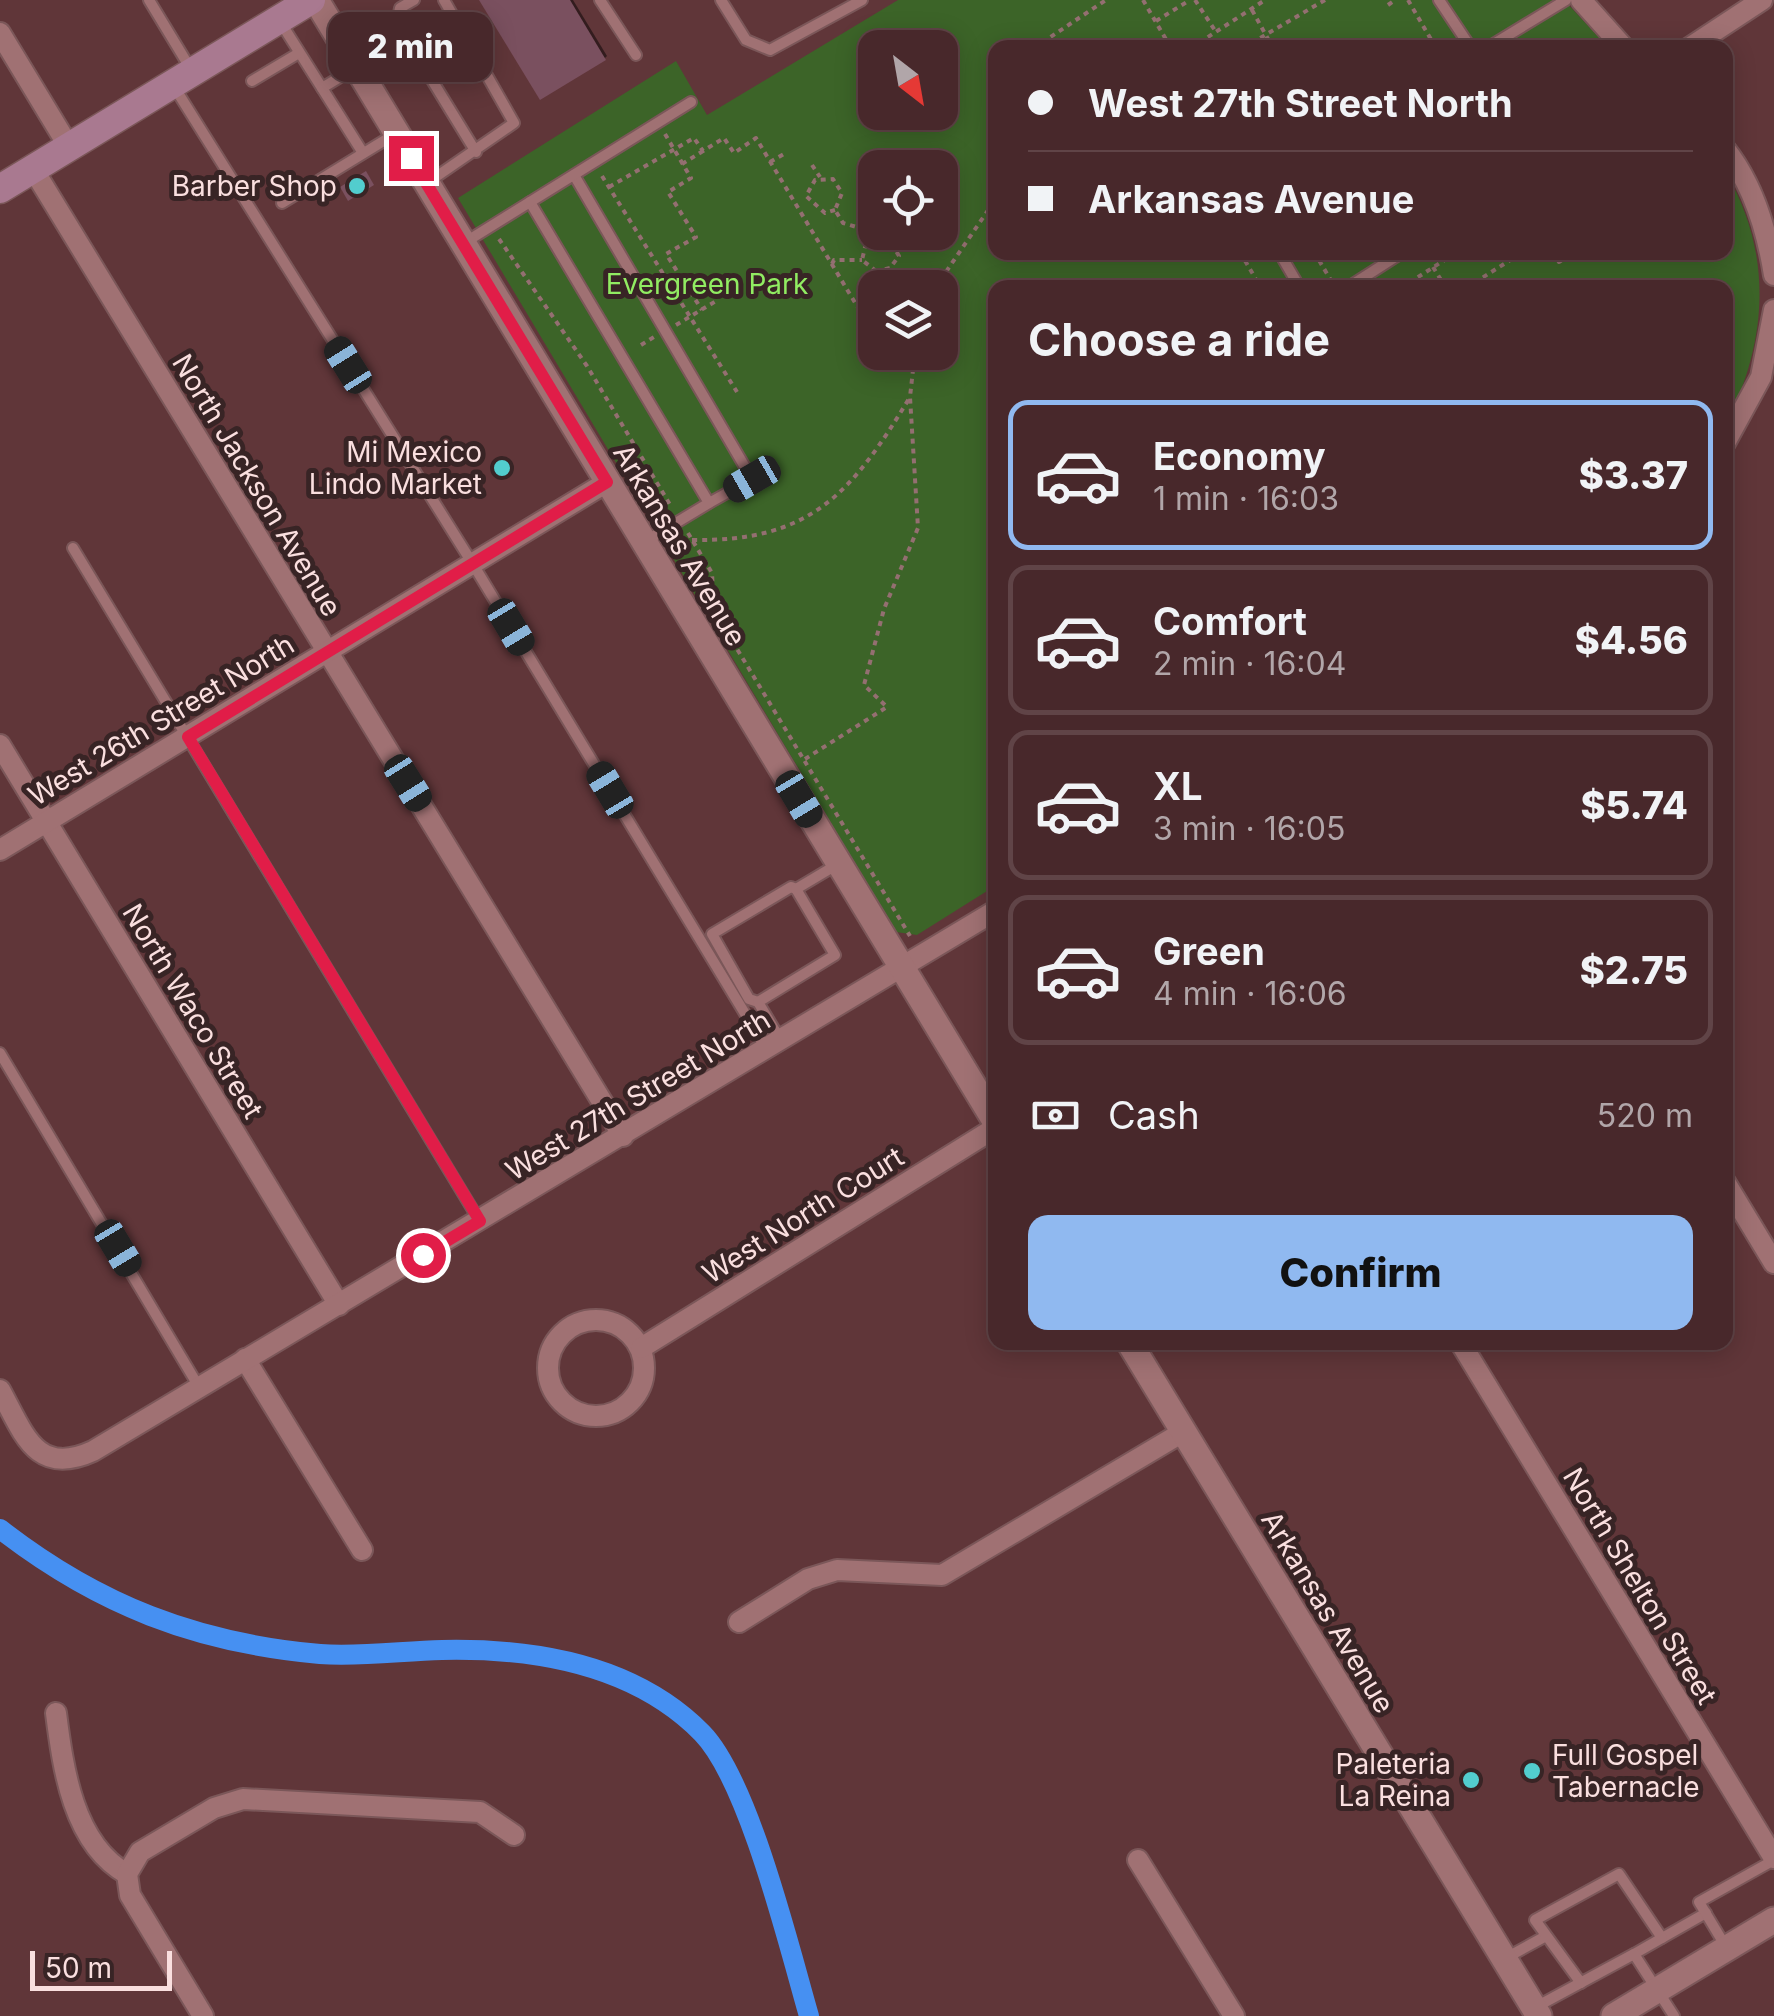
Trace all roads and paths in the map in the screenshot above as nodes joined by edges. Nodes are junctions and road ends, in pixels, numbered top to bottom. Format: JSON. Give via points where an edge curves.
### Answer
{"nodes":[{"id":1,"x":149,"y":0,"type":"edge"},
{"id":2,"x":314,"y":0,"type":"edge"},
{"id":3,"x":414,"y":0,"type":"edge"},
{"id":4,"x":444,"y":0,"type":"edge"},
{"id":5,"x":600,"y":0,"type":"edge"},
{"id":6,"x":721,"y":0,"type":"edge"},
{"id":7,"x":862,"y":0,"type":"edge"},
{"id":8,"x":1106,"y":0,"type":"edge"},
{"id":9,"x":1143,"y":0,"type":"edge"},
{"id":10,"x":1192,"y":0,"type":"edge"},
{"id":11,"x":1265,"y":0,"type":"edge"},
{"id":12,"x":1324,"y":0,"type":"edge"},
{"id":13,"x":1394,"y":0,"type":"edge"},
{"id":14,"x":1408,"y":0,"type":"edge"},
{"id":15,"x":1439,"y":0,"type":"edge"},
{"id":16,"x":1566,"y":0,"type":"edge"},
{"id":17,"x":1581,"y":0,"type":"edge"},
{"id":18,"x":1762,"y":0,"type":"edge"},
{"id":19,"x":1388,"y":4,"type":"dead end"},
{"id":20,"x":1252,"y":10,"type":"junction"},
{"id":21,"x":279,"y":20,"type":"junction"},
{"id":22,"x":1156,"y":21,"type":"junction"},
{"id":23,"x":1216,"y":32,"type":"junction"},
{"id":24,"x":0,"y":33,"type":"edge"},
{"id":25,"x":1266,"y":34,"type":"junction"},
{"id":26,"x":1046,"y":40,"type":"edge"},
{"id":27,"x":1167,"y":40,"type":"edge"},
{"id":28,"x":1204,"y":40,"type":"edge"},
{"id":29,"x":1256,"y":40,"type":"edge"},
{"id":30,"x":1269,"y":40,"type":"edge"},
{"id":31,"x":1431,"y":40,"type":"edge"},
{"id":32,"x":1466,"y":40,"type":"edge"},
{"id":33,"x":1500,"y":40,"type":"edge"},
{"id":34,"x":1617,"y":40,"type":"edge"},
{"id":35,"x":1701,"y":40,"type":"edge"},
{"id":36,"x":299,"y":53,"type":"junction"},
{"id":37,"x":636,"y":56,"type":"dead end"},
{"id":38,"x":356,"y":67,"type":"junction"},
{"id":39,"x":183,"y":78,"type":"junction"},
{"id":40,"x":252,"y":81,"type":"dead end"},
{"id":41,"x":322,"y":88,"type":"junction"},
{"id":42,"x":692,"y":102,"type":"dead end"},
{"id":43,"x":664,"y":133,"type":"dead end"},
{"id":44,"x":396,"y":134,"type":"junction"},
{"id":45,"x":69,"y":148,"type":"junction"},
{"id":46,"x":674,"y":149,"type":"junction"},
{"id":47,"x":703,"y":151,"type":"junction"},
{"id":48,"x":476,"y":152,"type":"junction"},
{"id":49,"x":363,"y":153,"type":"junction"},
{"id":50,"x":784,"y":154,"type":"dead end"},
{"id":51,"x":1733,"y":159,"type":"edge"},
{"id":52,"x":594,"y":162,"type":"junction"},
{"id":53,"x":770,"y":162,"type":"junction"},
{"id":54,"x":682,"y":164,"type":"junction"},
{"id":55,"x":812,"y":164,"type":"dead end"},
{"id":56,"x":32,"y":170,"type":"junction"},
{"id":57,"x":574,"y":175,"type":"junction"},
{"id":58,"x":820,"y":177,"type":"junction"},
{"id":59,"x":426,"y":183,"type":"junction"},
{"id":60,"x":610,"y":187,"type":"junction"},
{"id":61,"x":0,"y":189,"type":"edge"},
{"id":62,"x":530,"y":202,"type":"junction"},
{"id":63,"x":282,"y":204,"type":"dead end"},
{"id":64,"x":810,"y":204,"type":"junction"},
{"id":65,"x":799,"y":210,"type":"junction"},
{"id":66,"x":835,"y":210,"type":"junction"},
{"id":67,"x":988,"y":210,"type":"edge"},
{"id":68,"x":1768,"y":216,"type":"edge"},
{"id":69,"x":491,"y":226,"type":"junction"},
{"id":70,"x":858,"y":227,"type":"edge"},
{"id":71,"x":463,"y":244,"type":"junction"},
{"id":72,"x":864,"y":250,"type":"edge"},
{"id":73,"x":895,"y":250,"type":"edge"},
{"id":74,"x":862,"y":260,"type":"junction"},
{"id":75,"x":1390,"y":260,"type":"edge"},
{"id":76,"x":1444,"y":260,"type":"edge"},
{"id":77,"x":1510,"y":260,"type":"edge"},
{"id":78,"x":832,"y":264,"type":"junction"},
{"id":79,"x":1433,"y":267,"type":"junction"},
{"id":80,"x":875,"y":270,"type":"edge"},
{"id":81,"x":881,"y":270,"type":"edge"},
{"id":82,"x":947,"y":270,"type":"edge"},
{"id":83,"x":1774,"y":275,"type":"edge"},
{"id":84,"x":1359,"y":280,"type":"edge"},
{"id":85,"x":1413,"y":280,"type":"edge"},
{"id":86,"x":1441,"y":280,"type":"edge"},
{"id":87,"x":1479,"y":280,"type":"edge"},
{"id":88,"x":858,"y":308,"type":"edge"},
{"id":89,"x":702,"y":310,"type":"dead end"},
{"id":90,"x":1774,"y":311,"type":"edge"},
{"id":91,"x":913,"y":370,"type":"edge"},
{"id":92,"x":737,"y":392,"type":"dead end"},
{"id":93,"x":910,"y":397,"type":"junction"},
{"id":94,"x":1733,"y":428,"type":"edge"},
{"id":95,"x":607,"y":482,"type":"junction"},
{"id":96,"x":709,"y":503,"type":"junction"},
{"id":97,"x":680,"y":520,"type":"junction"},
{"id":98,"x":692,"y":540,"type":"junction"},
{"id":99,"x":643,"y":542,"type":"junction"},
{"id":100,"x":73,"y":548,"type":"dead end"},
{"id":101,"x":471,"y":562,"type":"junction"},
{"id":102,"x":326,"y":652,"type":"junction"},
{"id":103,"x":188,"y":737,"type":"junction"},
{"id":104,"x":0,"y":745,"type":"edge"},
{"id":105,"x":805,"y":759,"type":"junction"},
{"id":106,"x":47,"y":822,"type":"junction"},
{"id":107,"x":0,"y":850,"type":"edge"},
{"id":108,"x":838,"y":863,"type":"junction"},
{"id":109,"x":796,"y":889,"type":"junction"},
{"id":110,"x":988,"y":915,"type":"edge"},
{"id":111,"x":912,"y":962,"type":"junction"},
{"id":112,"x":758,"y":1002,"type":"junction"},
{"id":113,"x":774,"y":1046,"type":"junction"},
{"id":114,"x":0,"y":1053,"type":"edge"},
{"id":115,"x":988,"y":1111,"type":"edge"},
{"id":116,"x":988,"y":1129,"type":"edge"},
{"id":117,"x":623,"y":1136,"type":"junction"},
{"id":118,"x":1733,"y":1195,"type":"edge"},
{"id":119,"x":480,"y":1221,"type":"junction"},
{"id":120,"x":1774,"y":1263,"type":"edge"},
{"id":121,"x":339,"y":1305,"type":"junction"},
{"id":122,"x":640,"y":1348,"type":"junction"},
{"id":123,"x":1134,"y":1350,"type":"edge"},
{"id":124,"x":1465,"y":1350,"type":"edge"},
{"id":125,"x":246,"y":1360,"type":"junction"},
{"id":126,"x":199,"y":1387,"type":"junction"},
{"id":127,"x":0,"y":1390,"type":"edge"},
{"id":128,"x":1183,"y":1432,"type":"junction"},
{"id":129,"x":362,"y":1550,"type":"dead end"},
{"id":130,"x":739,"y":1622,"type":"dead end"},
{"id":131,"x":56,"y":1713,"type":"dead end"},
{"id":132,"x":514,"y":1835,"type":"dead end"},
{"id":133,"x":1774,"y":1859,"type":"edge"},
{"id":134,"x":1138,"y":1860,"type":"dead end"},
{"id":135,"x":127,"y":1874,"type":"junction"},
{"id":136,"x":1706,"y":1913,"type":"junction"},
{"id":137,"x":1774,"y":1920,"type":"edge"},
{"id":138,"x":1546,"y":1936,"type":"junction"},
{"id":139,"x":1662,"y":1938,"type":"junction"},
{"id":140,"x":1727,"y":1948,"type":"junction"},
{"id":141,"x":1634,"y":1954,"type":"junction"},
{"id":142,"x":1504,"y":1959,"type":"junction"},
{"id":143,"x":1582,"y":1983,"type":"junction"},
{"id":144,"x":1659,"y":1989,"type":"junction"},
{"id":145,"x":1536,"y":2012,"type":"edge"},
{"id":146,"x":203,"y":2016,"type":"edge"},
{"id":147,"x":1234,"y":2016,"type":"edge"},
{"id":148,"x":1614,"y":2016,"type":"edge"},
{"id":149,"x":1674,"y":2016,"type":"edge"}],
"edges":[{"from":1,"to":39,"type":"lane"},
{"from":2,"to":21,"type":"main road"},
{"from":2,"to":38,"type":"street","name":"Arkansas Avenue"},
{"from":3,"to":48,"type":"lane","via":[[400,8],[397,23]]},
{"from":4,"to":48,"type":"lane","via":[[514,123]]},
{"from":5,"to":37,"type":"lane"},
{"from":6,"to":7,"type":"lane","via":[[746,40],[770,50]]},
{"from":8,"to":26,"type":"path"},
{"from":9,"to":22,"type":"path"},
{"from":10,"to":22,"type":"path"},
{"from":10,"to":23,"type":"path"},
{"from":11,"to":20,"type":"path"},
{"from":12,"to":25,"type":"path"},
{"from":13,"to":19,"type":"path"},
{"from":14,"to":31,"type":"path"},
{"from":15,"to":32,"type":"lane"},
{"from":16,"to":33,"type":"lane"},
{"from":17,"to":34,"type":"street"},
{"from":18,"to":35,"type":"street"},
{"from":20,"to":23,"type":"path"},
{"from":20,"to":25,"type":"path"},
{"from":21,"to":36,"type":"lane"},
{"from":21,"to":39,"type":"main road"},
{"from":22,"to":27,"type":"path"},
{"from":23,"to":28,"type":"path"},
{"from":24,"to":45,"type":"street"},
{"from":25,"to":29,"type":"path"},
{"from":25,"to":30,"type":"path"},
{"from":36,"to":40,"type":"lane"},
{"from":36,"to":41,"type":"lane"},
{"from":38,"to":41,"type":"lane"},
{"from":38,"to":44,"type":"street","name":"Arkansas Avenue"},
{"from":39,"to":45,"type":"main road"},
{"from":39,"to":101,"type":"lane"},
{"from":41,"to":49,"type":"lane"},
{"from":42,"to":52,"type":"lane"},
{"from":43,"to":46,"type":"path"},
{"from":44,"to":49,"type":"lane"},
{"from":44,"to":59,"type":"street","name":"Arkansas Avenue"},
{"from":45,"to":56,"type":"main road"},
{"from":46,"to":47,"type":"path","via":[[694,138]]},
{"from":46,"to":54,"type":"path"},
{"from":46,"to":60,"type":"path"},
{"from":47,"to":53,"type":"path","via":[[724,138],[734,152],[756,138]]},
{"from":47,"to":54,"type":"path"},
{"from":48,"to":59,"type":"lane"},
{"from":49,"to":63,"type":"lane"},
{"from":50,"to":53,"type":"path"},
{"from":51,"to":68,"type":"street"},
{"from":52,"to":57,"type":"lane"},
{"from":52,"to":60,"type":"path"},
{"from":53,"to":65,"type":"path"},
{"from":54,"to":89,"type":"path","via":[[691,178],[668,192],[696,237],[666,254]]},
{"from":55,"to":58,"type":"path"},
{"from":56,"to":61,"type":"main road"},
{"from":56,"to":102,"type":"street","name":"North Jackson Avenue"},
{"from":57,"to":62,"type":"lane"},
{"from":57,"to":96,"type":"lane","via":[[752,479]]},
{"from":58,"to":64,"type":"path","via":[[808,190]]},
{"from":58,"to":66,"type":"path","via":[[840,188],[842,202]]},
{"from":59,"to":71,"type":"street","name":"Arkansas Avenue"},
{"from":60,"to":92,"type":"path"},
{"from":62,"to":69,"type":"lane"},
{"from":62,"to":96,"type":"lane"},
{"from":64,"to":65,"type":"path"},
{"from":64,"to":66,"type":"path","via":[[824,213]]},
{"from":65,"to":78,"type":"path"},
{"from":66,"to":70,"type":"path","via":[[843,223]]},
{"from":67,"to":82,"type":"path"},
{"from":68,"to":83,"type":"street"},
{"from":69,"to":71,"type":"lane"},
{"from":69,"to":97,"type":"path","via":[[587,366]]},
{"from":71,"to":95,"type":"street","name":"Arkansas Avenue"},
{"from":72,"to":74,"type":"path"},
{"from":73,"to":81,"type":"path","via":[[899,256]]},
{"from":74,"to":78,"type":"path"},
{"from":74,"to":80,"type":"path"},
{"from":75,"to":84,"type":"lane"},
{"from":76,"to":79,"type":"path"},
{"from":77,"to":87,"type":"path"},
{"from":78,"to":88,"type":"path"},
{"from":79,"to":85,"type":"path"},
{"from":79,"to":86,"type":"path"},
{"from":90,"to":94,"type":"street","via":[[1761,377]]},
{"from":91,"to":93,"type":"path"},
{"from":93,"to":98,"type":"path","via":[[858,472],[793,527]]},
{"from":93,"to":105,"type":"path","via":[[918,528],[884,609],[864,684],[887,707]]},
{"from":95,"to":99,"type":"street","name":"Arkansas Avenue"},
{"from":95,"to":101,"type":"street","name":"West 26th Street North"},
{"from":96,"to":97,"type":"lane"},
{"from":97,"to":98,"type":"path"},
{"from":97,"to":99,"type":"lane"},
{"from":98,"to":105,"type":"path","via":[[712,573],[712,608]]},
{"from":99,"to":108,"type":"street","name":"Arkansas Avenue"},
{"from":100,"to":103,"type":"lane"},
{"from":101,"to":102,"type":"street","name":"West 26th Street North"},
{"from":101,"to":113,"type":"lane"},
{"from":102,"to":103,"type":"street","name":"West 26th Street North"},
{"from":102,"to":117,"type":"street","name":"North Jackson Avenue"},
{"from":103,"to":106,"type":"street","name":"West 26th Street North"},
{"from":103,"to":119,"type":"lane"},
{"from":104,"to":106,"type":"street","name":"North Waco Street"},
{"from":105,"to":111,"type":"path"},
{"from":106,"to":107,"type":"street","name":"West 26th Street North"},
{"from":106,"to":121,"type":"street","name":"North Waco Street"},
{"from":108,"to":109,"type":"lane"},
{"from":108,"to":111,"type":"street","name":"Arkansas Avenue"},
{"from":109,"to":112,"type":"lane","via":[[835,955]]},
{"from":109,"to":112,"type":"lane","via":[[712,934],[749,998]]},
{"from":110,"to":111,"type":"street","name":"West 27th Street North"},
{"from":111,"to":113,"type":"street","name":"West 27th Street North"},
{"from":111,"to":115,"type":"street","name":"Arkansas Avenue"},
{"from":112,"to":113,"type":"lane"},
{"from":113,"to":117,"type":"street","name":"West 27th Street North"},
{"from":114,"to":126,"type":"lane"},
{"from":116,"to":122,"type":"street","name":"West North Court"},
{"from":117,"to":119,"type":"street","name":"West 27th Street North"},
{"from":118,"to":120,"type":"street"},
{"from":119,"to":121,"type":"street","name":"West 27th Street North"},
{"from":121,"to":125,"type":"street","name":"West 27th Street North"},
{"from":122,"to":122,"type":"street","via":[[638,1392],[615,1412],[600,1416],[571,1409],[550,1384],[558,1337],[586,1320],[618,1324]]},
{"from":123,"to":128,"type":"street","name":"Arkansas Avenue"},
{"from":124,"to":133,"type":"street","name":"North Shelton Street"},
{"from":125,"to":126,"type":"street","name":"West 27th Street North"},
{"from":125,"to":129,"type":"street"},
{"from":126,"to":127,"type":"street","name":"West 27th Street North","via":[[93,1451],[61,1462],[46,1457],[27,1435]]},
{"from":128,"to":130,"type":"street","via":[[952,1570],[837,1570],[808,1579]]},
{"from":128,"to":142,"type":"street","name":"Arkansas Avenue"},
{"from":131,"to":135,"type":"street","via":[[69,1790],[110,1864]]},
{"from":132,"to":135,"type":"street","via":[[480,1812],[243,1799],[214,1808],[140,1852]]},
{"from":133,"to":136,"type":"lane","via":[[1699,1902]]},
{"from":134,"to":147,"type":"street"},
{"from":135,"to":146,"type":"street","via":[[130,1896]]},
{"from":136,"to":139,"type":"lane"},
{"from":136,"to":140,"type":"lane"},
{"from":137,"to":140,"type":"street"},
{"from":138,"to":139,"type":"lane","via":[[1535,1920],[1619,1874]]},
{"from":138,"to":142,"type":"lane"},
{"from":138,"to":143,"type":"lane"},
{"from":139,"to":141,"type":"lane"},
{"from":140,"to":144,"type":"street"},
{"from":141,"to":143,"type":"lane"},
{"from":141,"to":144,"type":"lane"},
{"from":142,"to":145,"type":"street","name":"Arkansas Avenue"},
{"from":143,"to":145,"type":"lane"},
{"from":144,"to":148,"type":"street"},
{"from":144,"to":149,"type":"lane"}]}
